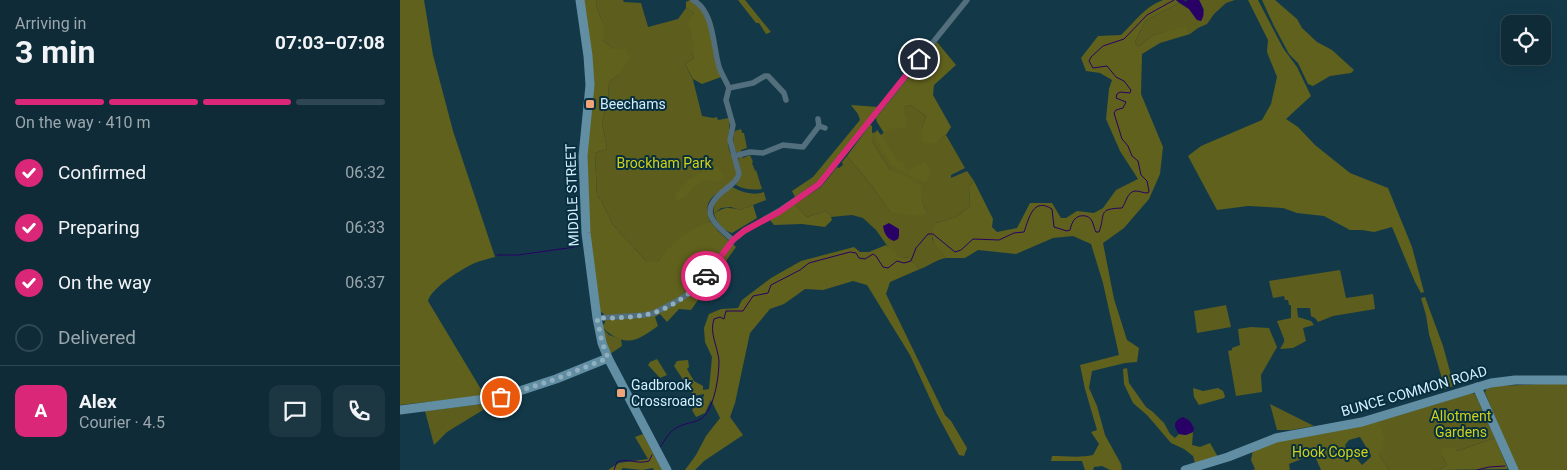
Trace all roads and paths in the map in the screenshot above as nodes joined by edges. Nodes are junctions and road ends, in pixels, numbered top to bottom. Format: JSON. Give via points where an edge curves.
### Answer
{"nodes":[{"id":1,"x":580,"y":0,"type":"edge"},
{"id":2,"x":693,"y":0,"type":"edge"},
{"id":3,"x":967,"y":0,"type":"edge"},
{"id":4,"x":729,"y":88,"type":"junction"},
{"id":5,"x":786,"y":100,"type":"dead end"},
{"id":6,"x":821,"y":124,"type":"dead end"},
{"id":7,"x":734,"y":156,"type":"junction"},
{"id":8,"x":733,"y":240,"type":"junction"},
{"id":9,"x":597,"y":318,"type":"junction"},
{"id":10,"x":608,"y":358,"type":"junction"},
{"id":11,"x":1567,"y":380,"type":"edge"},
{"id":12,"x":1477,"y":386,"type":"junction"},
{"id":13,"x":400,"y":410,"type":"edge"},
{"id":14,"x":667,"y":470,"type":"edge"},
{"id":15,"x":1185,"y":470,"type":"edge"},
{"id":16,"x":1514,"y":470,"type":"edge"}],
"edges":[{"from":1,"to":9,"type":"street","name":"MIDDLE STREET","via":[[590,85],[583,156],[584,208]]},
{"from":2,"to":4,"type":"street","via":[[708,16],[720,67]]},
{"from":3,"to":8,"type":"street","via":[[819,184]]},
{"from":4,"to":5,"type":"street","via":[[768,76],[784,93]]},
{"from":4,"to":7,"type":"street","via":[[726,100],[733,125],[730,140]]},
{"from":6,"to":7,"type":"street","via":[[803,147],[783,145]]},
{"from":7,"to":8,"type":"street","via":[[737,179],[716,197],[710,209],[714,222]]},
{"from":8,"to":9,"type":"street","via":[[703,280],[675,302],[645,315]]},
{"from":9,"to":10,"type":"street","name":"MIDDLE STREET"},
{"from":10,"to":13,"type":"street","via":[[501,397]]},
{"from":10,"to":14,"type":"street","name":"MIDDLE STREET"},
{"from":11,"to":12,"type":"street","name":"BUNCE COMMON ROAD","via":[[1509,380]]},
{"from":12,"to":15,"type":"street","name":"BUNCE COMMON ROAD","via":[[1362,422],[1276,438]]},
{"from":12,"to":16,"type":"street"}]}
